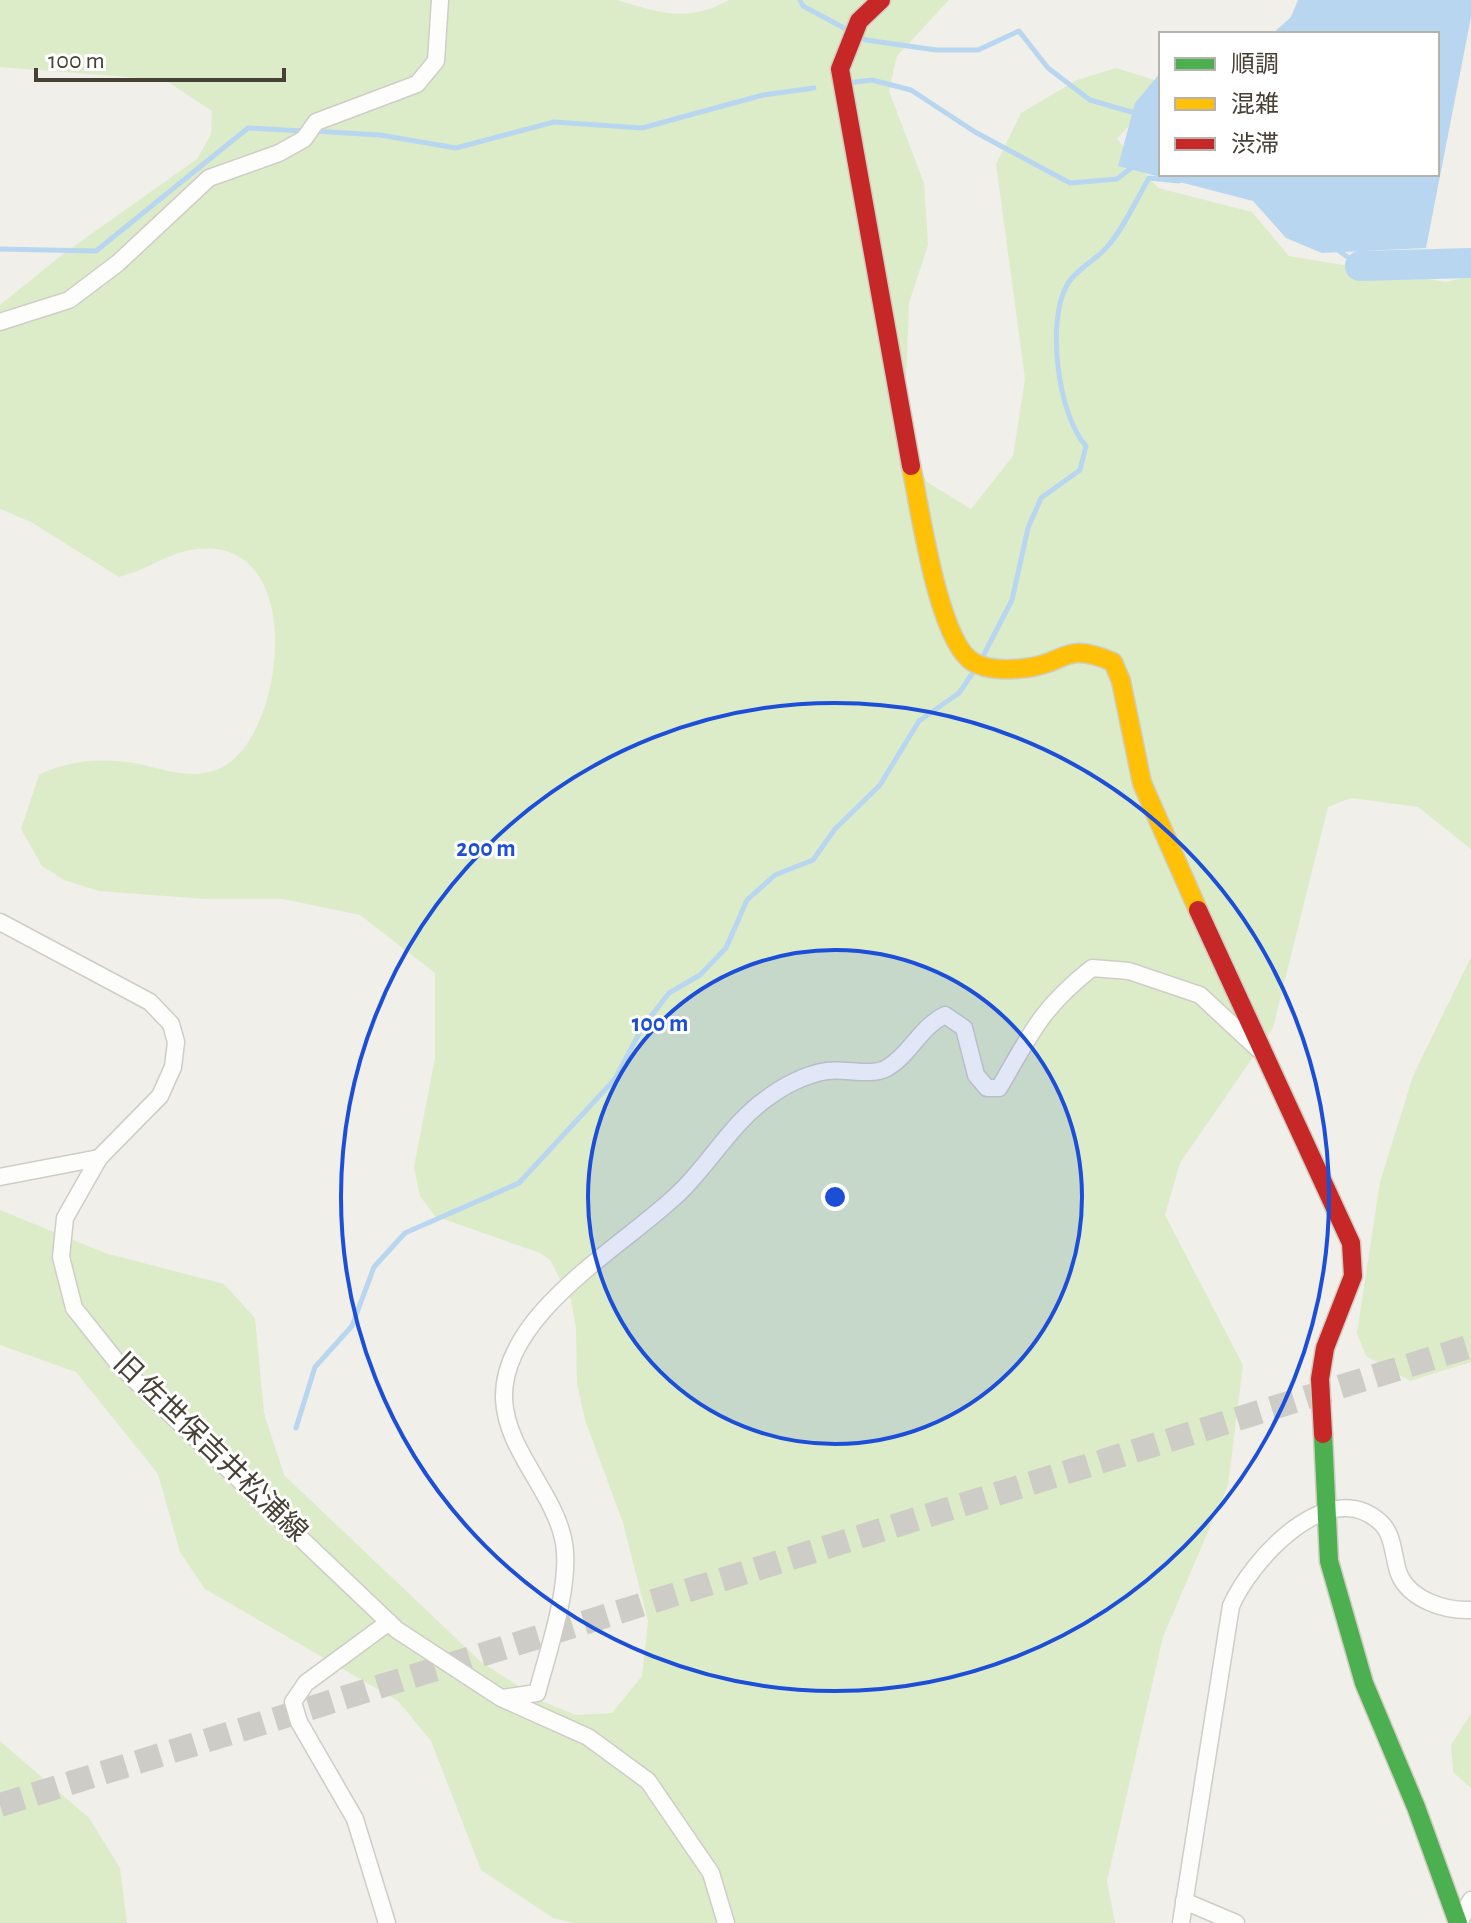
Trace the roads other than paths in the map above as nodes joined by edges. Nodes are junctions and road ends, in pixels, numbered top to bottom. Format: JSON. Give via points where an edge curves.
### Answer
{"nodes":[{"id":1,"x":440,"y":0,"type":"edge"},
{"id":2,"x":881,"y":0,"type":"edge"},
{"id":3,"x":0,"y":322,"type":"edge"},
{"id":4,"x":0,"y":922,"type":"edge"},
{"id":5,"x":1265,"y":1055,"type":"junction"},
{"id":6,"x":99,"y":1158,"type":"junction"},
{"id":7,"x":0,"y":1177,"type":"edge"},
{"id":8,"x":1324,"y":1509,"type":"junction"},
{"id":9,"x":1471,"y":1610,"type":"edge"},
{"id":10,"x":389,"y":1622,"type":"junction"},
{"id":11,"x":501,"y":1698,"type":"junction"},
{"id":12,"x":1471,"y":1900,"type":"edge"},
{"id":13,"x":1184,"y":1901,"type":"junction"},
{"id":14,"x":387,"y":1923,"type":"edge"},
{"id":15,"x":726,"y":1923,"type":"edge"},
{"id":16,"x":1181,"y":1923,"type":"edge"},
{"id":17,"x":1236,"y":1923,"type":"edge"},
{"id":18,"x":1458,"y":1923,"type":"edge"}],
"edges":[{"from":1,"to":3,"type":"street","via":[[436,61],[417,84],[316,122],[292,146],[209,178],[118,263],[69,300]]},
{"from":2,"to":5,"type":"street","via":[[847,39],[840,69],[906,441],[943,615],[958,648],[973,662],[1004,671],[1037,667],[1068,652],[1113,662],[1142,783]]},
{"from":4,"to":6,"type":"street","name":"旧 佐世保吉井松浦線","via":[[150,1002],[171,1024],[176,1042],[173,1067],[160,1096]]},
{"from":5,"to":8,"type":"street","via":[[1351,1243],[1353,1276],[1325,1348],[1320,1379]]},
{"from":5,"to":11,"type":"street","via":[[1200,995],[1129,971],[1092,968],[1059,994],[1030,1029],[999,1088],[987,1088],[976,1075],[964,1028],[945,1015],[883,1070],[826,1071],[765,1099],[678,1193],[548,1304],[526,1331],[504,1399],[512,1429],[564,1541],[561,1605],[537,1693]]},
{"from":6,"to":7,"type":"street"},
{"from":6,"to":10,"type":"street","name":"旧 佐世保吉井松浦線","via":[[65,1218],[61,1257],[74,1308],[121,1367]]},
{"from":8,"to":9,"type":"street","via":[[1356,1509],[1382,1523],[1400,1576],[1420,1599]]},
{"from":8,"to":13,"type":"street","via":[[1271,1548],[1242,1579],[1231,1606]]},
{"from":8,"to":18,"type":"street","via":[[1329,1561],[1364,1683]]},
{"from":10,"to":11,"type":"street","name":"旧 佐世保吉井松浦線"},
{"from":10,"to":14,"type":"street","via":[[306,1683],[293,1702],[299,1722],[355,1819]]},
{"from":11,"to":15,"type":"street","name":"旧 佐世保吉井松浦線","via":[[588,1737],[648,1781],[711,1873]]},
{"from":12,"to":18,"type":"street"},
{"from":13,"to":16,"type":"street"},
{"from":13,"to":17,"type":"street"}]}
